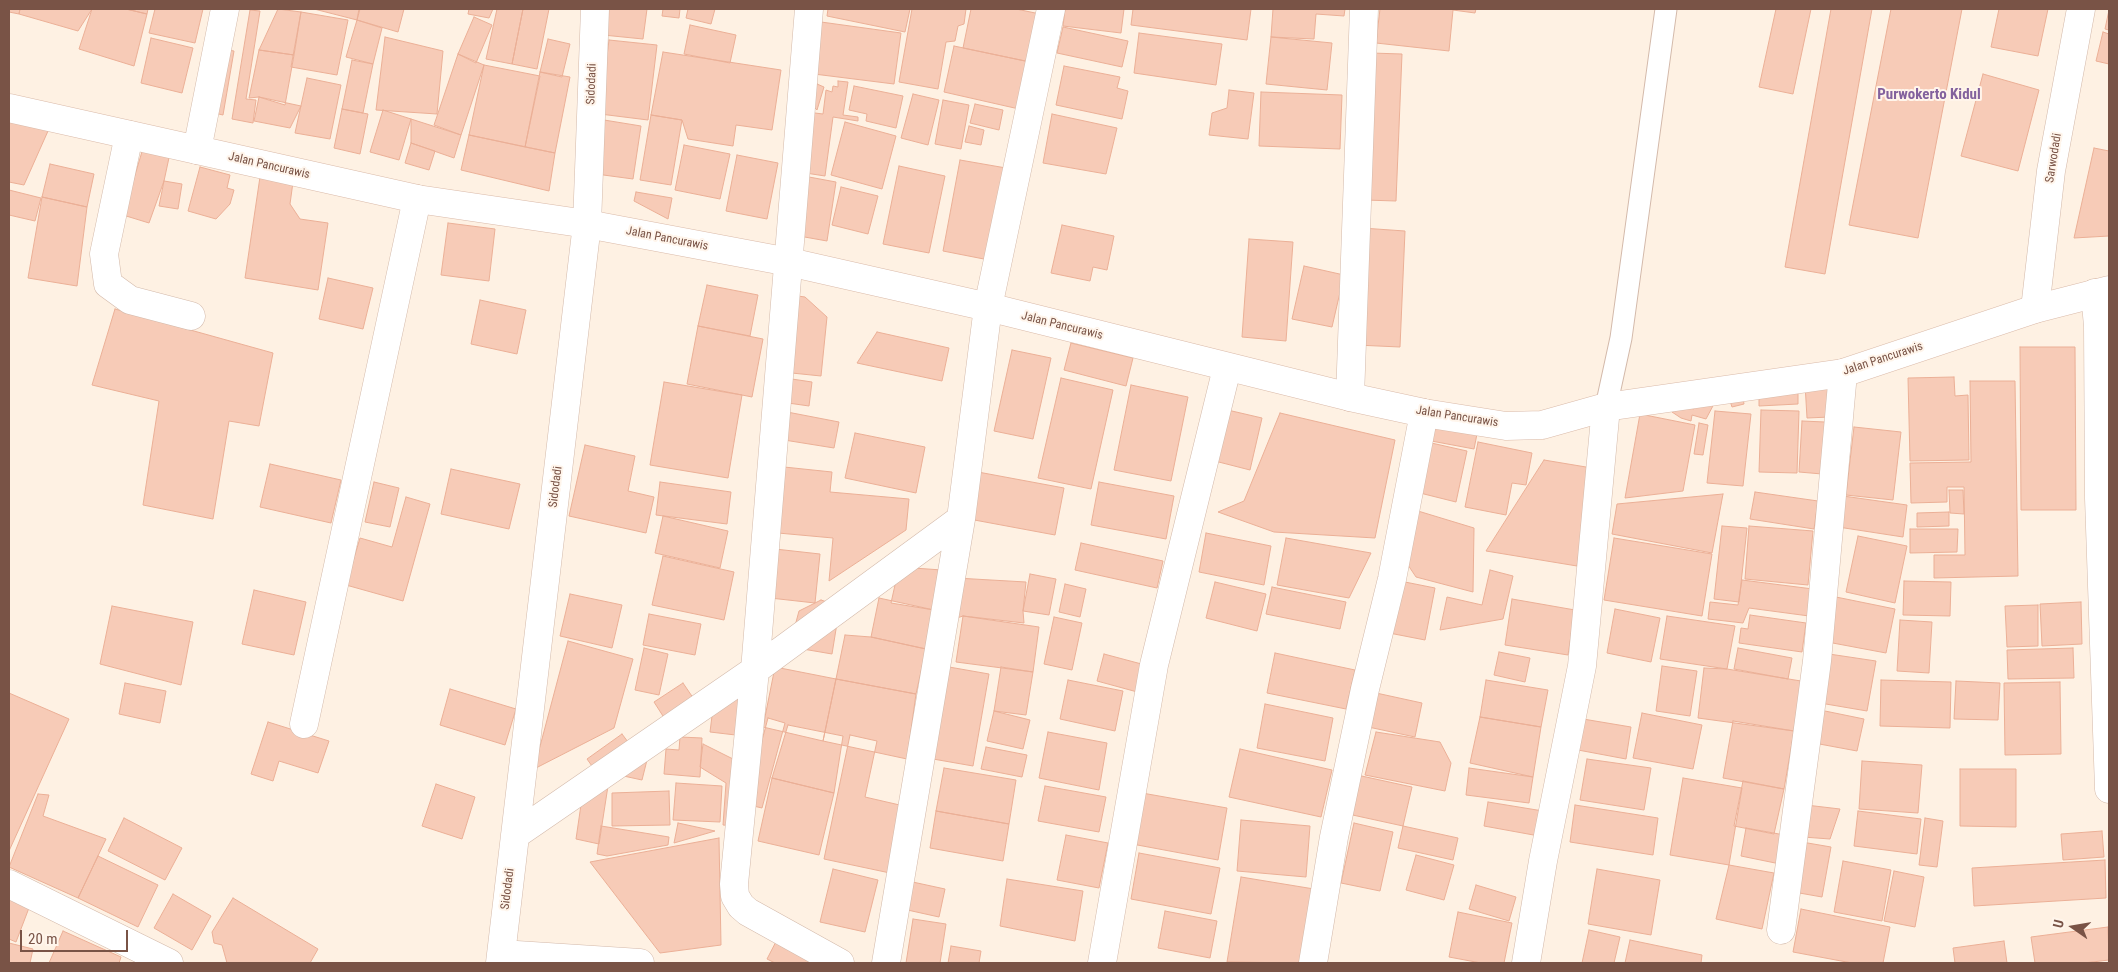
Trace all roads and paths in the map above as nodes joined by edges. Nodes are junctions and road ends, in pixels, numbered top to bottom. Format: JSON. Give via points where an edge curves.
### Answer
{"nodes":[{"id":1,"x":226,"y":9,"type":"edge"},
{"id":2,"x":595,"y":9,"type":"edge"},
{"id":3,"x":809,"y":9,"type":"edge"},
{"id":4,"x":1051,"y":9,"type":"edge"},
{"id":5,"x":1364,"y":9,"type":"edge"},
{"id":6,"x":1666,"y":9,"type":"edge"},
{"id":7,"x":2081,"y":9,"type":"edge"},
{"id":8,"x":9,"y":108,"type":"edge"},
{"id":9,"x":129,"y":135,"type":"junction"},
{"id":10,"x":197,"y":150,"type":"junction"},
{"id":11,"x":417,"y":199,"type":"junction"},
{"id":12,"x":586,"y":224,"type":"junction"},
{"id":13,"x":789,"y":262,"type":"junction"},
{"id":14,"x":2102,"y":291,"type":"edge"},
{"id":15,"x":988,"y":307,"type":"junction"},
{"id":16,"x":2035,"y":309,"type":"junction"},
{"id":17,"x":191,"y":316,"type":"dead end"},
{"id":18,"x":1227,"y":368,"type":"junction"},
{"id":19,"x":1843,"y":373,"type":"junction"},
{"id":20,"x":1350,"y":397,"type":"junction"},
{"id":21,"x":1606,"y":406,"type":"junction"},
{"id":22,"x":1424,"y":413,"type":"junction"},
{"id":23,"x":961,"y":519,"type":"junction"},
{"id":24,"x":755,"y":670,"type":"junction"},
{"id":25,"x":304,"y":724,"type":"dead end"},
{"id":26,"x":2109,"y":789,"type":"edge"},
{"id":27,"x":515,"y":835,"type":"junction"},
{"id":28,"x":9,"y":884,"type":"edge"},
{"id":29,"x":1781,"y":930,"type":"dead end"},
{"id":30,"x":501,"y":959,"type":"edge"},
{"id":31,"x":169,"y":963,"type":"edge"},
{"id":32,"x":640,"y":963,"type":"edge"},
{"id":33,"x":840,"y":963,"type":"edge"},
{"id":34,"x":886,"y":963,"type":"edge"},
{"id":35,"x":1102,"y":963,"type":"edge"},
{"id":36,"x":1313,"y":963,"type":"edge"},
{"id":37,"x":1526,"y":963,"type":"edge"}],
"edges":[{"from":1,"to":10,"type":"street"},
{"from":2,"to":12,"type":"street","name":"Sidodadi"},
{"from":3,"to":13,"type":"street"},
{"from":4,"to":15,"type":"street"},
{"from":5,"to":20,"type":"street"},
{"from":6,"to":21,"type":"lane","via":[[1621,338]]},
{"from":7,"to":16,"type":"street","name":"Sarwodadi","via":[[2051,171]]},
{"from":8,"to":9,"type":"street","name":"Jalan Pancurawis"},
{"from":9,"to":10,"type":"street","name":"Jalan Pancurawis"},
{"from":9,"to":17,"type":"street","via":[[104,254],[108,284],[130,300]]},
{"from":10,"to":11,"type":"street","name":"Jalan Pancurawis"},
{"from":11,"to":12,"type":"street","name":"Jalan Pancurawis"},
{"from":11,"to":25,"type":"street"},
{"from":12,"to":13,"type":"street","name":"Jalan Pancurawis"},
{"from":12,"to":27,"type":"street","name":"Sidodadi"},
{"from":13,"to":15,"type":"street","name":"Jalan Pancurawis"},
{"from":13,"to":24,"type":"street"},
{"from":14,"to":16,"type":"street","name":"Jalan Pancurawis"},
{"from":14,"to":26,"type":"street","via":[[2098,326],[2100,498]]},
{"from":15,"to":18,"type":"street","name":"Jalan Pancurawis"},
{"from":15,"to":23,"type":"street"},
{"from":16,"to":19,"type":"street","name":"Jalan Pancurawis"},
{"from":18,"to":20,"type":"street","name":"Jalan Pancurawis"},
{"from":18,"to":35,"type":"street","via":[[1154,665]]},
{"from":19,"to":21,"type":"street","name":"Jalan Pancurawis"},
{"from":19,"to":29,"type":"street","via":[[1817,661]]},
{"from":20,"to":22,"type":"street","name":"Jalan Pancurawis"},
{"from":21,"to":22,"type":"street","name":"Jalan Pancurawis","via":[[1542,425],[1506,426]]},
{"from":21,"to":37,"type":"street","via":[[1582,666]]},
{"from":22,"to":36,"type":"street","via":[[1392,578],[1334,837]]},
{"from":23,"to":24,"type":"street"},
{"from":23,"to":34,"type":"street"},
{"from":24,"to":27,"type":"street"},
{"from":24,"to":33,"type":"street","via":[[735,896],[748,912]]},
{"from":27,"to":30,"type":"street","name":"Sidodadi"},
{"from":28,"to":31,"type":"street"},
{"from":30,"to":32,"type":"street"}]}
